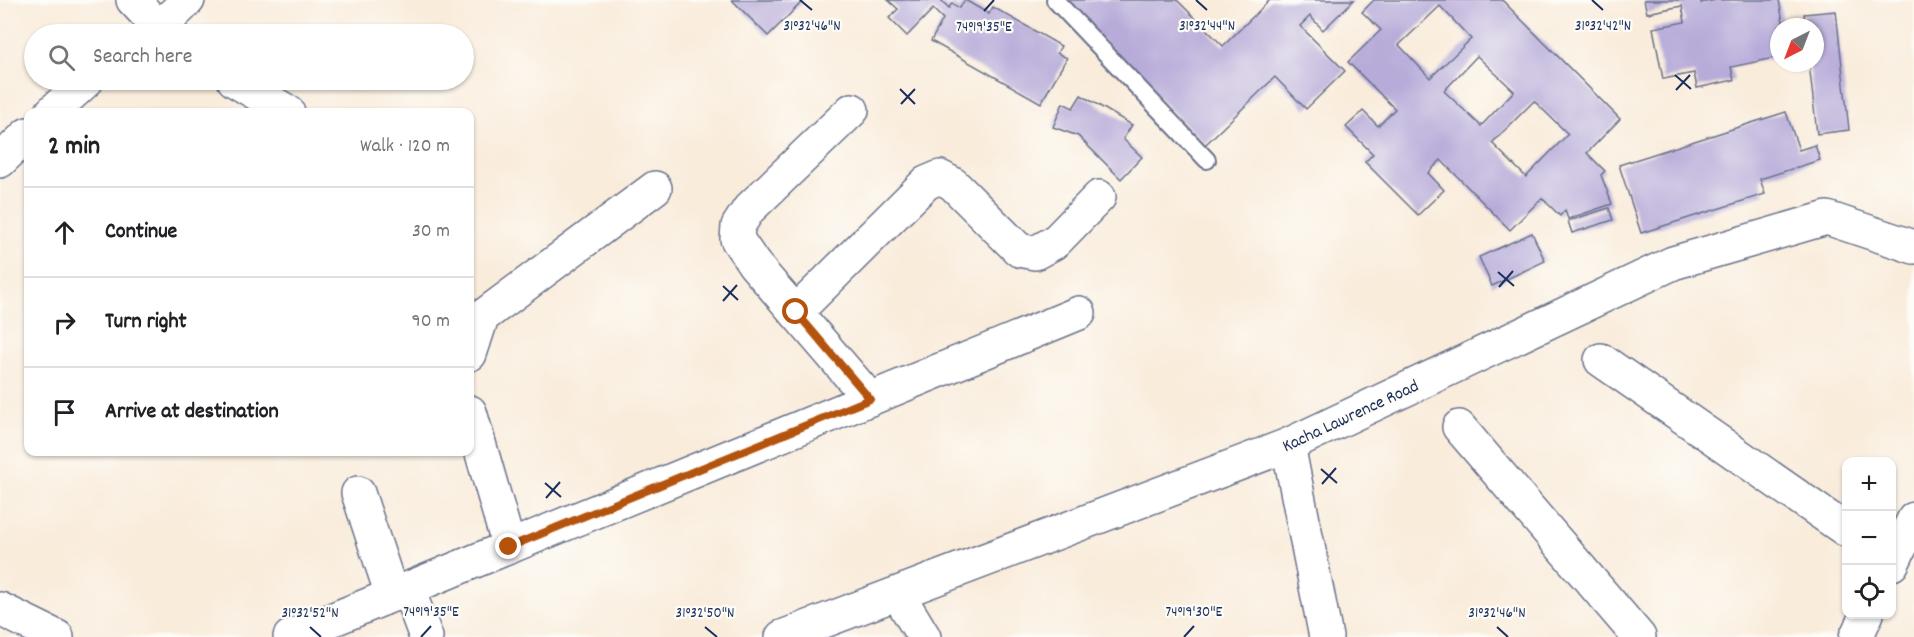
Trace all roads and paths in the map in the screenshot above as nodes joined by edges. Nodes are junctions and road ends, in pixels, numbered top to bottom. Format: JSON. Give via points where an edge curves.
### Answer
{"nodes":[{"id":1,"x":188,"y":0,"type":"edge"},
{"id":2,"x":1055,"y":0,"type":"edge"},
{"id":3,"x":150,"y":23,"type":"edge"},
{"id":4,"x":76,"y":90,"type":"edge"},
{"id":5,"x":251,"y":90,"type":"edge"},
{"id":6,"x":56,"y":108,"type":"edge"},
{"id":7,"x":280,"y":108,"type":"edge"},
{"id":8,"x":852,"y":110,"type":"dead end"},
{"id":9,"x":24,"y":138,"type":"edge"},
{"id":10,"x":1207,"y":160,"type":"dead end"},
{"id":11,"x":0,"y":161,"type":"edge"},
{"id":12,"x":655,"y":188,"type":"dead end"},
{"id":13,"x":1099,"y":196,"type":"dead end"},
{"id":14,"x":1914,"y":247,"type":"edge"},
{"id":15,"x":476,"y":307,"type":"edge"},
{"id":16,"x":796,"y":312,"type":"junction"},
{"id":17,"x":1079,"y":313,"type":"dead end"},
{"id":18,"x":474,"y":323,"type":"edge"},
{"id":19,"x":1602,"y":360,"type":"dead end"},
{"id":20,"x":870,"y":399,"type":"junction"},
{"id":21,"x":474,"y":426,"type":"edge"},
{"id":22,"x":1459,"y":427,"type":"dead end"},
{"id":23,"x":1288,"y":445,"type":"junction"},
{"id":24,"x":358,"y":493,"type":"dead end"},
{"id":25,"x":1842,"y":527,"type":"edge"},
{"id":26,"x":509,"y":547,"type":"junction"},
{"id":27,"x":400,"y":592,"type":"junction"},
{"id":28,"x":898,"y":594,"type":"junction"},
{"id":29,"x":0,"y":609,"type":"edge"},
{"id":30,"x":1865,"y":619,"type":"edge"},
{"id":31,"x":57,"y":637,"type":"edge"},
{"id":32,"x":290,"y":637,"type":"edge"},
{"id":33,"x":426,"y":637,"type":"edge"},
{"id":34,"x":782,"y":637,"type":"edge"},
{"id":35,"x":924,"y":637,"type":"edge"},
{"id":36,"x":1326,"y":637,"type":"edge"},
{"id":37,"x":1639,"y":637,"type":"edge"},
{"id":38,"x":1856,"y":637,"type":"edge"}],
"edges":[{"from":1,"to":3,"type":"street"},
{"from":2,"to":10,"type":"lane"},
{"from":4,"to":6,"type":"street"},
{"from":5,"to":7,"type":"street"},
{"from":8,"to":16,"type":"street","via":[[749,209],[738,226],[737,239]]},
{"from":9,"to":11,"type":"street"},
{"from":12,"to":15,"type":"street"},
{"from":13,"to":16,"type":"street","via":[[1055,242],[1035,253],[1019,250],[953,184],[940,177],[927,183]]},
{"from":14,"to":23,"type":"street","name":"Kacha Lawrence Road","via":[[1827,218],[1673,263]]},
{"from":15,"to":18,"type":"street"},
{"from":16,"to":20,"type":"street"},
{"from":17,"to":20,"type":"street"},
{"from":19,"to":25,"type":"street"},
{"from":20,"to":26,"type":"street"},
{"from":21,"to":26,"type":"street"},
{"from":22,"to":37,"type":"street"},
{"from":23,"to":28,"type":"street","name":"Kacha Lawrence Road"},
{"from":23,"to":36,"type":"street"},
{"from":24,"to":27,"type":"street"},
{"from":26,"to":27,"type":"street"},
{"from":27,"to":32,"type":"street"},
{"from":27,"to":33,"type":"street"},
{"from":28,"to":34,"type":"street","name":"Kacha Lawrence Road"},
{"from":28,"to":35,"type":"street"},
{"from":29,"to":31,"type":"street"},
{"from":30,"to":38,"type":"street"}]}
